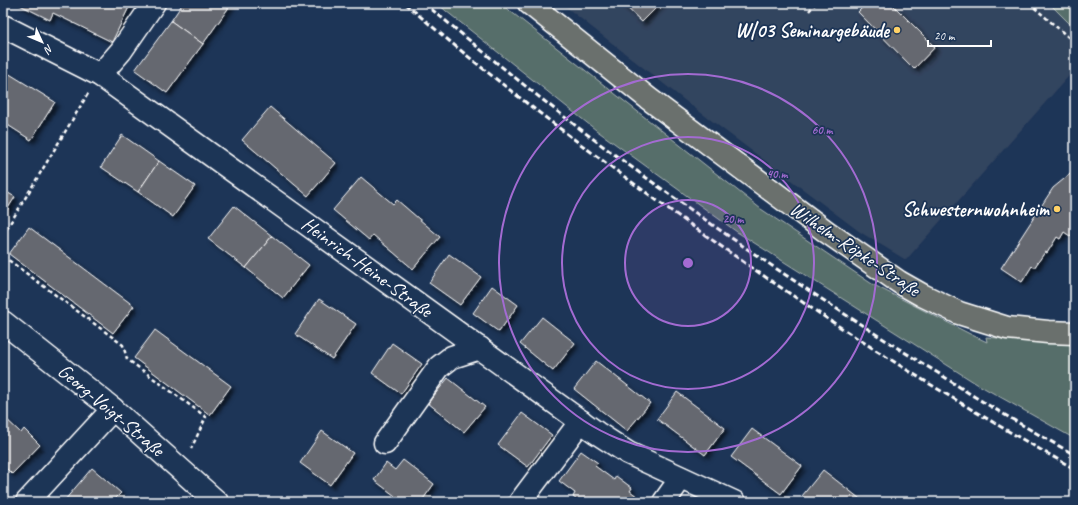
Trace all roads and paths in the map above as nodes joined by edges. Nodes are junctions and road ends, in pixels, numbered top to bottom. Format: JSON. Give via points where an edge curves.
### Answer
{"nodes":[{"id":1,"x":154,"y":3,"type":"edge"},
{"id":2,"x":529,"y":3,"type":"edge"},
{"id":3,"x":816,"y":3,"type":"edge"},
{"id":4,"x":1029,"y":3,"type":"edge"},
{"id":5,"x":809,"y":11,"type":"dead end"},
{"id":6,"x":3,"y":26,"type":"edge"},
{"id":7,"x":1075,"y":43,"type":"edge"},
{"id":8,"x":100,"y":75,"type":"junction"},
{"id":9,"x":3,"y":235,"type":"edge"},
{"id":10,"x":3,"y":256,"type":"edge"},
{"id":11,"x":3,"y":322,"type":"edge"},
{"id":12,"x":1075,"y":333,"type":"edge"},
{"id":13,"x":480,"y":348,"type":"junction"},
{"id":14,"x":113,"y":409,"type":"junction"},
{"id":15,"x":581,"y":421,"type":"junction"},
{"id":16,"x":386,"y":443,"type":"dead end"},
{"id":17,"x":181,"y":469,"type":"junction"},
{"id":18,"x":681,"y":478,"type":"junction"},
{"id":19,"x":26,"y":502,"type":"edge"},
{"id":20,"x":217,"y":502,"type":"edge"},
{"id":21,"x":520,"y":502,"type":"edge"},
{"id":22,"x":664,"y":502,"type":"edge"},
{"id":23,"x":734,"y":502,"type":"edge"}],
"edges":[{"from":1,"to":8,"type":"street","via":[[121,51]]},
{"from":2,"to":12,"type":"main road","name":"Wilhelm-Röpke-Straße","via":[[649,99],[827,232],[899,282],[959,313],[1007,328]]},
{"from":3,"to":5,"type":"path"},
{"from":4,"to":7,"type":"path"},
{"from":6,"to":8,"type":"street","name":"Heinrich-Heine-Straße"},
{"from":8,"to":9,"type":"path"},
{"from":8,"to":13,"type":"street","name":"Heinrich-Heine-Straße"},
{"from":10,"to":17,"type":"path","via":[[123,345],[128,359],[206,417]]},
{"from":11,"to":14,"type":"street","name":"Georg-Voigt-Straße"},
{"from":13,"to":15,"type":"street","name":"Heinrich-Heine-Straße"},
{"from":13,"to":16,"type":"street","via":[[452,357],[439,367]]},
{"from":14,"to":17,"type":"street","name":"Georg-Voigt-Straße"},
{"from":14,"to":19,"type":"street"},
{"from":15,"to":18,"type":"street","name":"Heinrich-Heine-Straße","via":[[628,453]]},
{"from":15,"to":21,"type":"street"},
{"from":17,"to":20,"type":"street","name":"Georg-Voigt-Straße"},
{"from":18,"to":22,"type":"street"},
{"from":18,"to":23,"type":"street","name":"Heinrich-Heine-Straße"}]}
